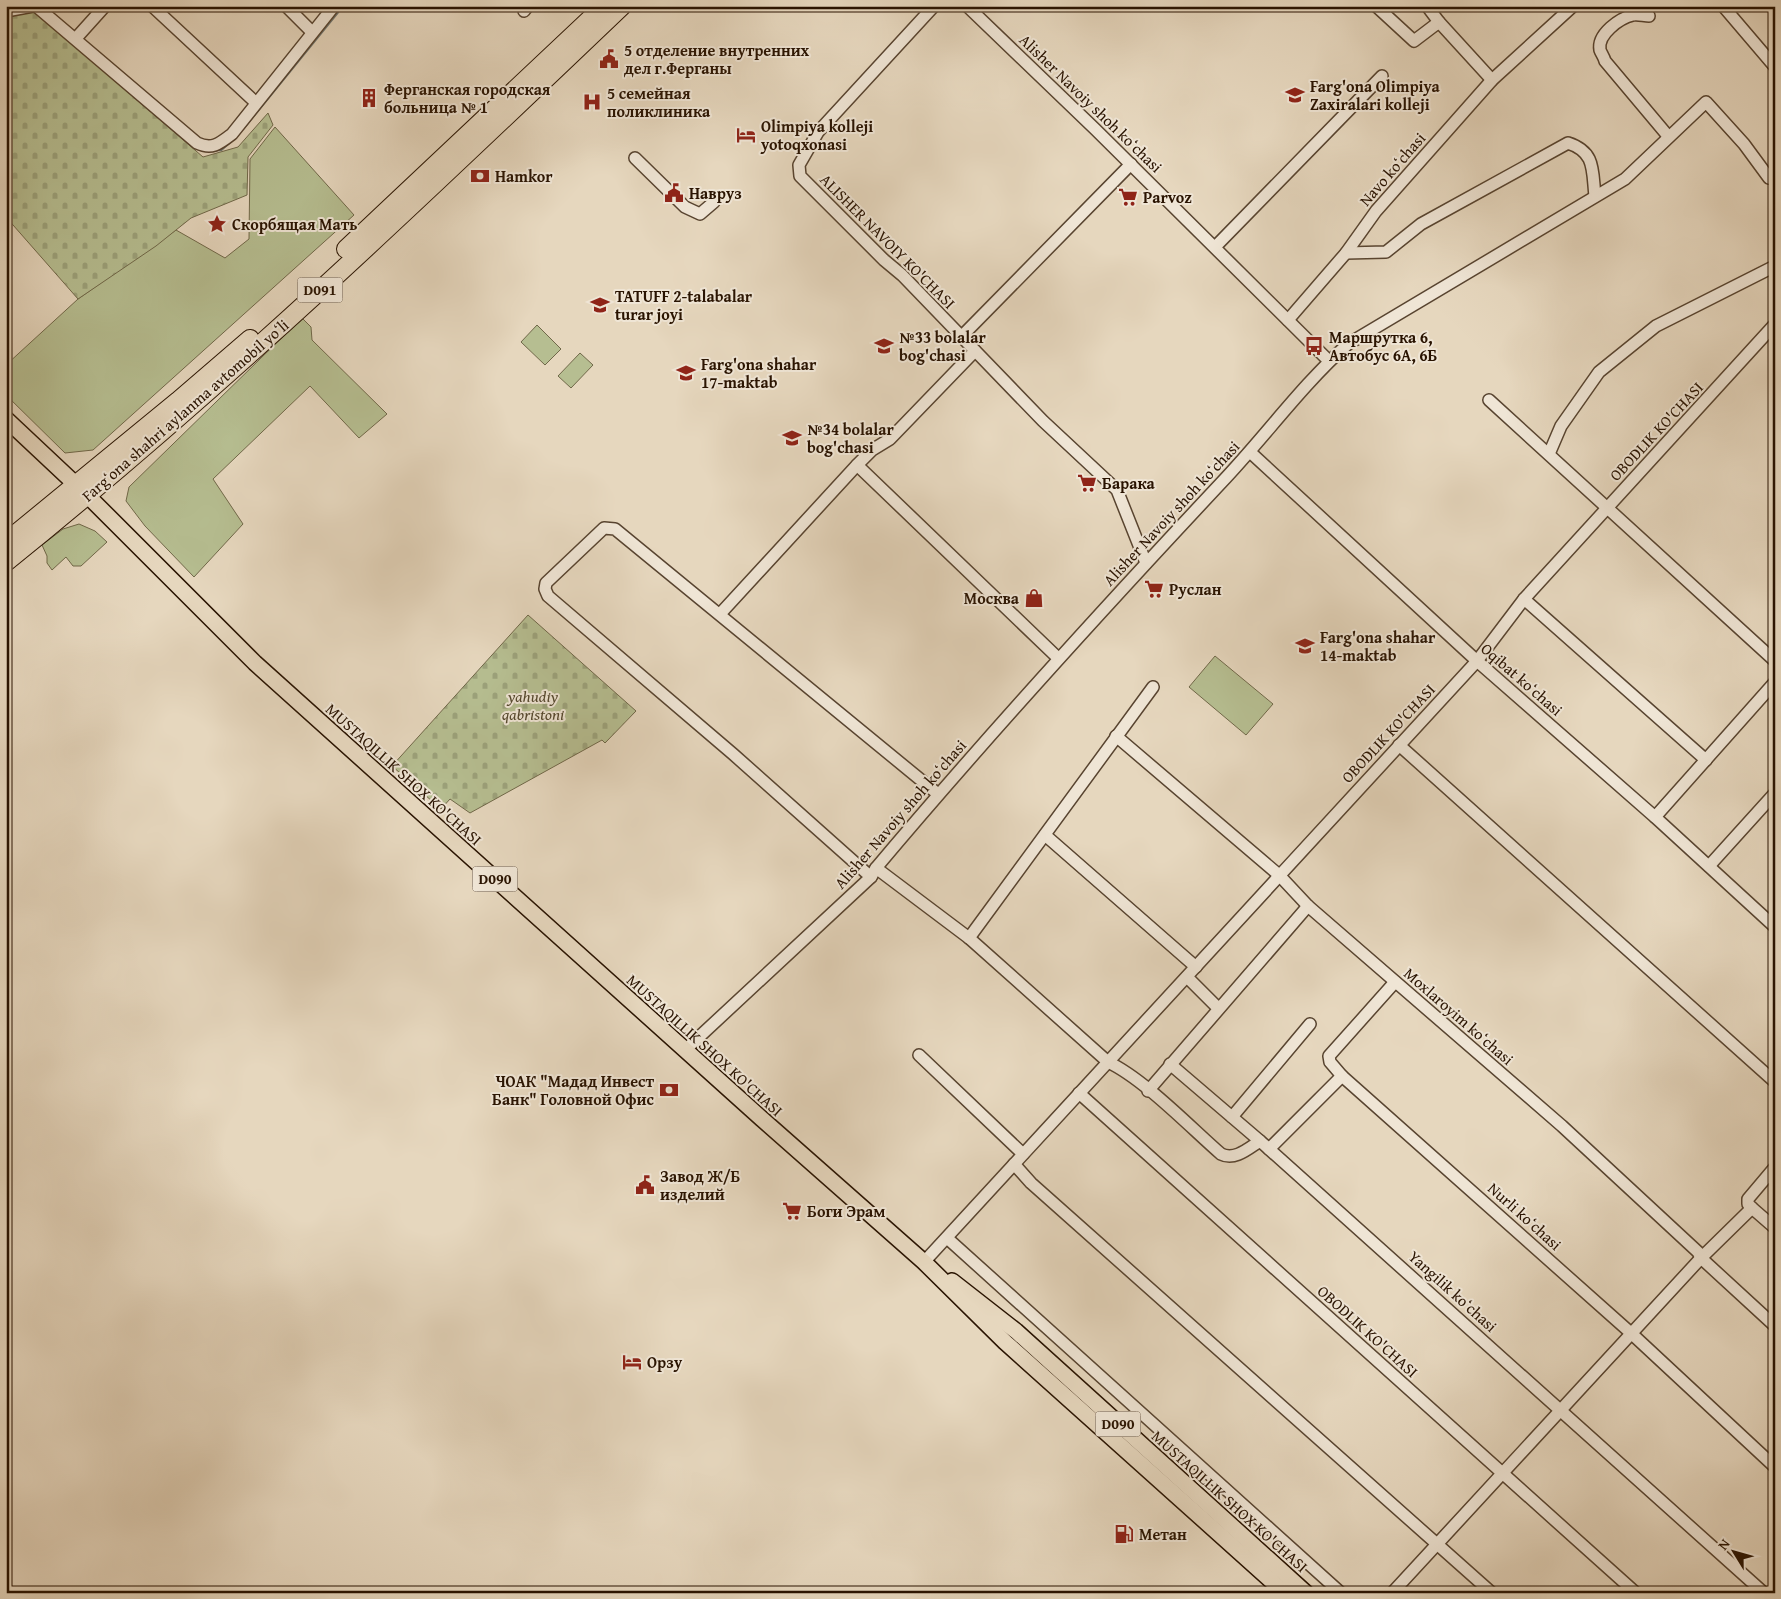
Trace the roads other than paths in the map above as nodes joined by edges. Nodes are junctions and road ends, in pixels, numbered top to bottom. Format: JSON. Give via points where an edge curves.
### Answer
{"nodes":[{"id":1,"x":34,"y":6,"type":"edge"},
{"id":2,"x":43,"y":6,"type":"edge"},
{"id":3,"x":105,"y":6,"type":"edge"},
{"id":4,"x":152,"y":6,"type":"edge"},
{"id":5,"x":286,"y":6,"type":"edge"},
{"id":6,"x":332,"y":6,"type":"edge"},
{"id":7,"x":604,"y":6,"type":"edge"},
{"id":8,"x":622,"y":6,"type":"edge"},
{"id":9,"x":934,"y":6,"type":"edge"},
{"id":10,"x":967,"y":6,"type":"edge"},
{"id":11,"x":1376,"y":6,"type":"edge"},
{"id":12,"x":1427,"y":6,"type":"edge"},
{"id":13,"x":1573,"y":6,"type":"edge"},
{"id":14,"x":1729,"y":8,"type":"edge"},
{"id":15,"x":6,"y":11,"type":"edge"},
{"id":16,"x":1649,"y":16,"type":"dead end"},
{"id":17,"x":1439,"y":22,"type":"junction"},
{"id":18,"x":311,"y":31,"type":"junction"},
{"id":19,"x":78,"y":36,"type":"junction"},
{"id":20,"x":1775,"y":67,"type":"edge"},
{"id":21,"x":1382,"y":76,"type":"dead end"},
{"id":22,"x":1492,"y":80,"type":"junction"},
{"id":23,"x":254,"y":101,"type":"junction"},
{"id":24,"x":1668,"y":136,"type":"junction"},
{"id":25,"x":636,"y":158,"type":"dead end"},
{"id":26,"x":1131,"y":164,"type":"junction"},
{"id":27,"x":1775,"y":175,"type":"edge"},
{"id":28,"x":1596,"y":196,"type":"junction"},
{"id":29,"x":714,"y":202,"type":"dead end"},
{"id":30,"x":1215,"y":247,"type":"junction"},
{"id":31,"x":1346,"y":253,"type":"junction"},
{"id":32,"x":1775,"y":266,"type":"edge"},
{"id":33,"x":1288,"y":320,"type":"junction"},
{"id":34,"x":1775,"y":324,"type":"edge"},
{"id":35,"x":961,"y":336,"type":"junction"},
{"id":36,"x":975,"y":351,"type":"junction"},
{"id":37,"x":1329,"y":361,"type":"junction"},
{"id":38,"x":1489,"y":400,"type":"dead end"},
{"id":39,"x":6,"y":419,"type":"edge"},
{"id":40,"x":1250,"y":452,"type":"junction"},
{"id":41,"x":1549,"y":454,"type":"junction"},
{"id":42,"x":857,"y":465,"type":"junction"},
{"id":43,"x":82,"y":490,"type":"junction"},
{"id":44,"x":1607,"y":508,"type":"junction"},
{"id":45,"x":6,"y":542,"type":"edge"},
{"id":46,"x":6,"y":562,"type":"edge"},
{"id":47,"x":1146,"y":563,"type":"junction"},
{"id":48,"x":1524,"y":599,"type":"junction"},
{"id":49,"x":720,"y":614,"type":"junction"},
{"id":50,"x":1058,"y":658,"type":"junction"},
{"id":51,"x":1477,"y":661,"type":"junction"},
{"id":52,"x":1775,"y":661,"type":"edge"},
{"id":53,"x":1775,"y":682,"type":"edge"},
{"id":54,"x":1153,"y":687,"type":"dead end"},
{"id":55,"x":1116,"y":736,"type":"junction"},
{"id":56,"x":1399,"y":745,"type":"junction"},
{"id":57,"x":1706,"y":760,"type":"junction"},
{"id":58,"x":1775,"y":793,"type":"edge"},
{"id":59,"x":938,"y":794,"type":"junction"},
{"id":60,"x":1655,"y":818,"type":"junction"},
{"id":61,"x":1045,"y":835,"type":"junction"},
{"id":62,"x":1709,"y":866,"type":"junction"},
{"id":63,"x":874,"y":872,"type":"junction"},
{"id":64,"x":1279,"y":875,"type":"junction"},
{"id":65,"x":1308,"y":906,"type":"junction"},
{"id":66,"x":1775,"y":927,"type":"edge"},
{"id":67,"x":969,"y":938,"type":"junction"},
{"id":68,"x":1196,"y":967,"type":"junction"},
{"id":69,"x":1187,"y":977,"type":"junction"},
{"id":70,"x":1395,"y":982,"type":"junction"},
{"id":71,"x":1218,"y":1008,"type":"junction"},
{"id":72,"x":1310,"y":1024,"type":"dead end"},
{"id":73,"x":685,"y":1050,"type":"junction"},
{"id":74,"x":919,"y":1055,"type":"dead end"},
{"id":75,"x":1108,"y":1062,"type":"junction"},
{"id":76,"x":1170,"y":1064,"type":"junction"},
{"id":77,"x":1342,"y":1076,"type":"junction"},
{"id":78,"x":1775,"y":1082,"type":"edge"},
{"id":79,"x":1148,"y":1091,"type":"junction"},
{"id":80,"x":1079,"y":1093,"type":"junction"},
{"id":81,"x":1232,"y":1117,"type":"junction"},
{"id":82,"x":1260,"y":1141,"type":"junction"},
{"id":83,"x":1269,"y":1149,"type":"junction"},
{"id":84,"x":1022,"y":1154,"type":"junction"},
{"id":85,"x":1014,"y":1164,"type":"junction"},
{"id":86,"x":1775,"y":1167,"type":"edge"},
{"id":87,"x":1752,"y":1208,"type":"junction"},
{"id":88,"x":1775,"y":1228,"type":"edge"},
{"id":89,"x":947,"y":1238,"type":"junction"},
{"id":90,"x":1701,"y":1258,"type":"junction"},
{"id":91,"x":924,"y":1262,"type":"junction"},
{"id":92,"x":1775,"y":1326,"type":"edge"},
{"id":93,"x":1632,"y":1334,"type":"junction"},
{"id":94,"x":1561,"y":1409,"type":"junction"},
{"id":95,"x":1775,"y":1467,"type":"edge"},
{"id":96,"x":1502,"y":1471,"type":"junction"},
{"id":97,"x":1436,"y":1542,"type":"junction"},
{"id":98,"x":1285,"y":1593,"type":"edge"},
{"id":99,"x":1306,"y":1593,"type":"edge"},
{"id":100,"x":1341,"y":1593,"type":"edge"},
{"id":101,"x":1392,"y":1593,"type":"edge"},
{"id":102,"x":1492,"y":1593,"type":"edge"},
{"id":103,"x":1636,"y":1593,"type":"edge"},
{"id":104,"x":1764,"y":1593,"type":"edge"}],
"edges":[{"from":1,"to":6,"type":"street","via":[[197,143],[214,146],[232,134]]},
{"from":1,"to":15,"type":"street"},
{"from":2,"to":19,"type":"street"},
{"from":3,"to":19,"type":"street"},
{"from":4,"to":23,"type":"street"},
{"from":5,"to":18,"type":"street"},
{"from":6,"to":18,"type":"street"},
{"from":7,"to":43,"type":"highway","name":"Fargʻona shahri aylanma avtomobil yoʻli","number":"D091","via":[[277,315]]},
{"from":8,"to":43,"type":"highway","name":"Fargʻona shahri aylanma avtomobil yoʻli","number":"D091","via":[[188,411]]},
{"from":9,"to":35,"type":"street","name":"ALISHER NAVOIY KO'CHASI","via":[[818,132],[798,165],[800,176]]},
{"from":10,"to":26,"type":"street","name":"Alisher Navoiy shoh koʻchasi"},
{"from":11,"to":17,"type":"street","via":[[1414,41]]},
{"from":12,"to":17,"type":"street"},
{"from":13,"to":22,"type":"street","name":"Navo koʻchasi"},
{"from":14,"to":20,"type":"street"},
{"from":16,"to":24,"type":"street","via":[[1634,14],[1619,21],[1607,32],[1600,43],[1600,50]]},
{"from":17,"to":22,"type":"street"},
{"from":18,"to":23,"type":"street"},
{"from":19,"to":23,"type":"street","via":[[203,143],[212,144],[226,136]]},
{"from":21,"to":30,"type":"street"},
{"from":22,"to":31,"type":"street","name":"Navo koʻchasi","via":[[1376,211]]},
{"from":24,"to":27,"type":"street","via":[[1706,102],[1769,178]]},
{"from":24,"to":28,"type":"street","via":[[1625,179]]},
{"from":25,"to":29,"type":"street","via":[[684,207],[700,214]]},
{"from":26,"to":30,"type":"street","name":"Alisher Navoiy shoh koʻchasi"},
{"from":26,"to":35,"type":"street"},
{"from":28,"to":31,"type":"street","via":[[1590,158],[1579,147],[1568,143],[1420,224],[1386,252]]},
{"from":28,"to":37,"type":"street","via":[[1348,344]]},
{"from":30,"to":33,"type":"street","name":"Alisher Navoiy shoh koʻchasi"},
{"from":31,"to":33,"type":"street","name":"Navo koʻchasi"},
{"from":32,"to":41,"type":"street","via":[[1656,326],[1599,372],[1561,426]]},
{"from":33,"to":37,"type":"street","name":"Alisher Navoiy shoh koʻchasi"},
{"from":34,"to":44,"type":"street","name":"OBODLIK KO'CHASI"},
{"from":35,"to":36,"type":"street","name":"ALISHER NAVOIY KO'CHASI"},
{"from":36,"to":42,"type":"street","via":[[890,439]]},
{"from":36,"to":47,"type":"street","name":"ALISHER NAVOIY KO'CHASI","via":[[1117,490]]},
{"from":37,"to":40,"type":"street","name":"Alisher Navoiy shoh koʻchasi"},
{"from":38,"to":41,"type":"street"},
{"from":39,"to":43,"type":"main road","name":"MUSTAQILLIK SHOX KO'CHASI"},
{"from":40,"to":47,"type":"street","name":"Alisher Navoiy shoh koʻchasi"},
{"from":40,"to":51,"type":"street","name":"Oqibat koʻchasi"},
{"from":41,"to":44,"type":"street"},
{"from":42,"to":49,"type":"street"},
{"from":42,"to":50,"type":"street"},
{"from":43,"to":45,"type":"highway","name":"Fargʻona shahri aylanma avtomobil yoʻli","number":"D091"},
{"from":43,"to":46,"type":"highway","name":"Fargʻona shahri aylanma avtomobil yoʻli","number":"D091"},
{"from":43,"to":73,"type":"main road","name":"MUSTAQILLIK SHOX KO'CHASI","number":"D090","via":[[255,663]]},
{"from":44,"to":48,"type":"street","name":"OBODLIK KO'CHASI"},
{"from":44,"to":52,"type":"street"},
{"from":47,"to":50,"type":"street","name":"Alisher Navoiy shoh koʻchasi"},
{"from":48,"to":51,"type":"street","name":"OBODLIK KO'CHASI"},
{"from":48,"to":57,"type":"street"},
{"from":49,"to":59,"type":"street"},
{"from":49,"to":63,"type":"street","via":[[609,527],[604,528],[546,583],[545,589],[548,596]]},
{"from":50,"to":59,"type":"street","name":"Alisher Navoiy shoh koʻchasi"},
{"from":51,"to":56,"type":"street","name":"OBODLIK KO'CHASI"},
{"from":51,"to":60,"type":"street","name":"Oqibat koʻchasi"},
{"from":53,"to":57,"type":"street"},
{"from":54,"to":55,"type":"street"},
{"from":55,"to":61,"type":"street"},
{"from":55,"to":64,"type":"street","name":"Moxlaroyim koʻchasi"},
{"from":56,"to":64,"type":"street","name":"OBODLIK KO'CHASI"},
{"from":56,"to":78,"type":"street"},
{"from":57,"to":60,"type":"street"},
{"from":58,"to":62,"type":"street"},
{"from":59,"to":63,"type":"street","name":"Alisher Navoiy shoh koʻchasi"},
{"from":60,"to":62,"type":"street","name":"Oqibat koʻchasi"},
{"from":61,"to":67,"type":"street"},
{"from":61,"to":68,"type":"street"},
{"from":62,"to":66,"type":"street","name":"Oqibat koʻchasi"},
{"from":63,"to":67,"type":"street"},
{"from":63,"to":73,"type":"street","name":"Alisher Navoiy shoh koʻchasi"},
{"from":64,"to":65,"type":"street","name":"Moxlaroyim koʻchasi"},
{"from":64,"to":68,"type":"street","name":"OBODLIK KO'CHASI"},
{"from":65,"to":70,"type":"street","name":"Moxlaroyim koʻchasi"},
{"from":65,"to":71,"type":"street"},
{"from":67,"to":75,"type":"street"},
{"from":68,"to":69,"type":"street","name":"OBODLIK KO'CHASI"},
{"from":69,"to":71,"type":"street"},
{"from":69,"to":75,"type":"street","name":"OBODLIK KO'CHASI"},
{"from":70,"to":77,"type":"street","name":"Nurli koʻchasi","via":[[1328,1056]]},
{"from":70,"to":90,"type":"street","name":"Moxlaroyim koʻchasi","via":[[1562,1126]]},
{"from":71,"to":76,"type":"street"},
{"from":72,"to":81,"type":"street"},
{"from":73,"to":91,"type":"main road","name":"MUSTAQILLIK SHOX KO'CHASI","number":"D090"},
{"from":74,"to":84,"type":"street"},
{"from":75,"to":79,"type":"street"},
{"from":75,"to":80,"type":"street","name":"OBODLIK KO'CHASI"},
{"from":76,"to":79,"type":"street"},
{"from":76,"to":81,"type":"street","name":"Yangilik koʻchasi"},
{"from":77,"to":83,"type":"street"},
{"from":77,"to":93,"type":"street","name":"Nurli koʻchasi"},
{"from":79,"to":82,"type":"street","via":[[1227,1157]]},
{"from":80,"to":84,"type":"street","name":"OBODLIK KO'CHASI"},
{"from":80,"to":96,"type":"street","name":"OBODLIK KO'CHASI"},
{"from":81,"to":82,"type":"street","name":"Yangilik koʻchasi"},
{"from":82,"to":83,"type":"street","name":"Yangilik koʻchasi"},
{"from":83,"to":94,"type":"street","name":"Yangilik koʻchasi"},
{"from":84,"to":85,"type":"street","name":"OBODLIK KO'CHASI"},
{"from":85,"to":89,"type":"street","name":"OBODLIK KO'CHASI"},
{"from":85,"to":97,"type":"street","via":[[1031,1183]]},
{"from":86,"to":87,"type":"street","via":[[1748,1199]]},
{"from":87,"to":88,"type":"street"},
{"from":87,"to":90,"type":"street"},
{"from":89,"to":91,"type":"street","name":"OBODLIK KO'CHASI"},
{"from":89,"to":100,"type":"street"},
{"from":90,"to":92,"type":"street","name":"Moxlaroyim koʻchasi"},
{"from":90,"to":93,"type":"street"},
{"from":91,"to":98,"type":"main road","name":"MUSTAQILLIK SHOX KO'CHASI","number":"D090","via":[[1005,1342]]},
{"from":91,"to":99,"type":"main road","name":"MUSTAQILLIK SHOX KO'CHASI","number":"D090","via":[[1016,1331]]},
{"from":93,"to":94,"type":"street"},
{"from":93,"to":95,"type":"street","name":"Nurli koʻchasi"},
{"from":94,"to":96,"type":"street"},
{"from":94,"to":104,"type":"street","name":"Yangilik koʻchasi"},
{"from":96,"to":97,"type":"street"},
{"from":96,"to":103,"type":"street","name":"OBODLIK KO'CHASI"},
{"from":97,"to":101,"type":"street"},
{"from":97,"to":102,"type":"street"}]}
